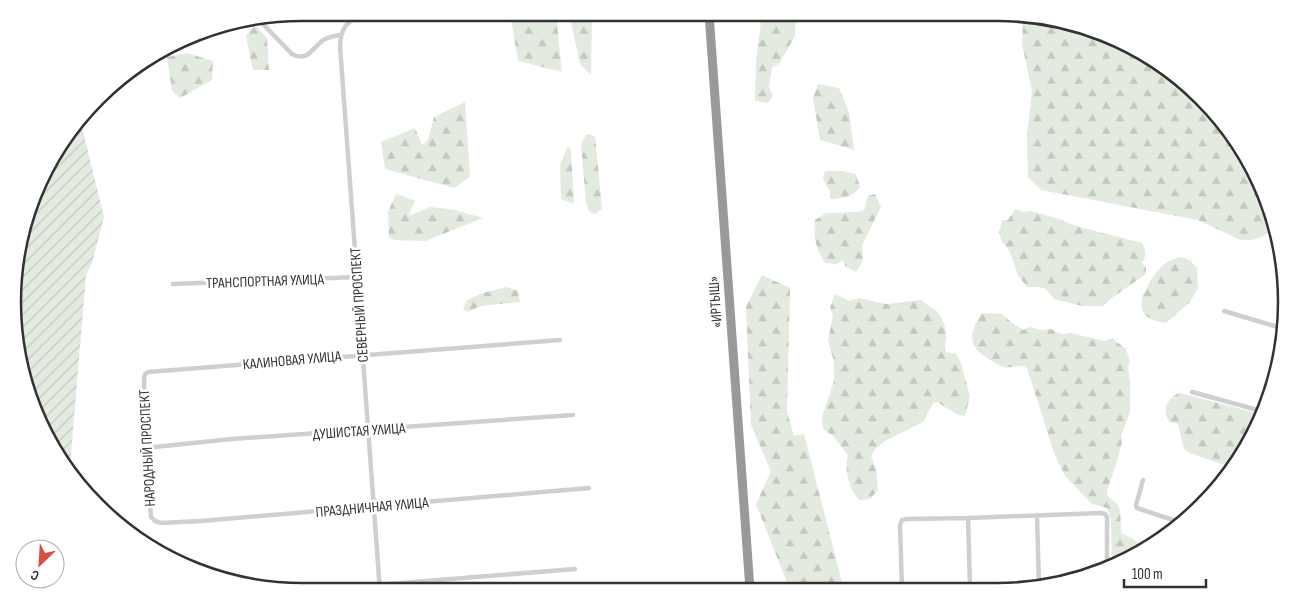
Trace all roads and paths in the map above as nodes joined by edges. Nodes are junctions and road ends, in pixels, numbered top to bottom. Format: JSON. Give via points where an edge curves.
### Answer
{"nodes":[{"id":1,"x":350,"y":21,"type":"edge"},
{"id":2,"x":710,"y":21,"type":"edge"},
{"id":3,"x":263,"y":24,"type":"edge"},
{"id":4,"x":341,"y":35,"type":"junction"},
{"id":5,"x":357,"y":277,"type":"junction"},
{"id":6,"x":173,"y":284,"type":"dead end"},
{"id":7,"x":1224,"y":312,"type":"dead end"},
{"id":8,"x":1276,"y":327,"type":"edge"},
{"id":9,"x":560,"y":340,"type":"dead end"},
{"id":10,"x":363,"y":354,"type":"junction"},
{"id":11,"x":145,"y":374,"type":"joint"},
{"id":12,"x":1192,"y":392,"type":"dead end"},
{"id":13,"x":1256,"y":409,"type":"edge"},
{"id":14,"x":573,"y":415,"type":"dead end"},
{"id":15,"x":368,"y":430,"type":"junction"},
{"id":16,"x":145,"y":448,"type":"junction"},
{"id":17,"x":1143,"y":480,"type":"dead end"},
{"id":18,"x":589,"y":488,"type":"dead end"},
{"id":19,"x":374,"y":507,"type":"junction"},
{"id":20,"x":1037,"y":515,"type":"junction"},
{"id":21,"x":968,"y":518,"type":"junction"},
{"id":22,"x":1174,"y":520,"type":"edge"},
{"id":23,"x":156,"y":521,"type":"joint"},
{"id":24,"x":1107,"y":560,"type":"edge"},
{"id":25,"x":575,"y":569,"type":"dead end"},
{"id":26,"x":1039,"y":579,"type":"edge"},
{"id":27,"x":379,"y":583,"type":"edge"},
{"id":28,"x":404,"y":583,"type":"edge"},
{"id":29,"x":750,"y":583,"type":"edge"},
{"id":30,"x":902,"y":583,"type":"edge"},
{"id":31,"x":970,"y":583,"type":"edge"}],
"edges":[{"from":1,"to":4,"type":"street"},
{"from":2,"to":29,"type":"highway","name":"«ИРТЫШ»"},
{"from":3,"to":4,"type":"street","via":[[298,57],[306,57],[329,36]]},
{"from":4,"to":5,"type":"street","name":"СЕВЕРНЫЙ ПРОСПЕКТ"},
{"from":5,"to":6,"type":"street","name":"ТРАНСПОРТНАЯ УЛИЦА"},
{"from":5,"to":10,"type":"street","name":"СЕВЕРНЫЙ ПРОСПЕКТ"},
{"from":7,"to":8,"type":"street"},
{"from":9,"to":10,"type":"street","name":"КАЛИНОВАЯ УЛИЦА"},
{"from":10,"to":11,"type":"street","name":"КАЛИНОВАЯ УЛИЦА"},
{"from":10,"to":15,"type":"street","name":"СЕВЕРНЫЙ ПРОСПЕКТ"},
{"from":11,"to":16,"type":"street","name":"НАРОДНЫЙ ПРОСПЕКТ"},
{"from":12,"to":13,"type":"street"},
{"from":14,"to":15,"type":"street","name":"ДУШИСТАЯ УЛИЦА"},
{"from":15,"to":16,"type":"street","name":"ДУШИСТАЯ УЛИЦА"},
{"from":15,"to":19,"type":"street","name":"СЕВЕРНЫЙ ПРОСПЕКТ"},
{"from":16,"to":23,"type":"street","name":"НАРОДНЫЙ ПРОСПЕКТ","via":[[151,517]]},
{"from":17,"to":22,"type":"street","via":[[1137,508]]},
{"from":18,"to":19,"type":"street","name":"ПРАЗДНИЧНАЯ УЛИЦА"},
{"from":19,"to":23,"type":"street","name":"ПРАЗДНИЧНАЯ УЛИЦА"},
{"from":19,"to":27,"type":"street","name":"СЕВЕРНЫЙ ПРОСПЕКТ"},
{"from":20,"to":21,"type":"street"},
{"from":20,"to":24,"type":"street","via":[[1105,514]]},
{"from":20,"to":26,"type":"street"},
{"from":21,"to":30,"type":"street","via":[[902,520]]},
{"from":21,"to":31,"type":"street"},
{"from":25,"to":28,"type":"street"}]}
